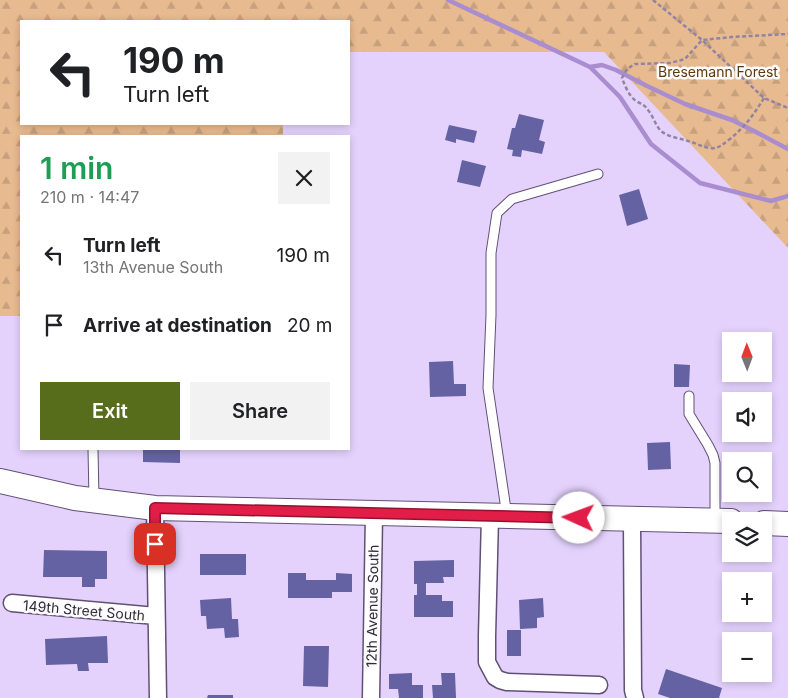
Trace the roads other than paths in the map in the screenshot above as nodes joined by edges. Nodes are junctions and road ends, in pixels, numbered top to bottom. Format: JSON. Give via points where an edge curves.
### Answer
{"nodes":[{"id":1,"x":598,"y":174,"type":"dead end"},
{"id":2,"x":689,"y":396,"type":"dead end"},
{"id":3,"x":93,"y":450,"type":"edge"},
{"id":4,"x":0,"y":481,"type":"edge"},
{"id":5,"x":94,"y":501,"type":"junction"},
{"id":6,"x":155,"y":508,"type":"junction"},
{"id":7,"x":374,"y":514,"type":"junction"},
{"id":8,"x":722,"y":514,"type":"edge"},
{"id":9,"x":498,"y":516,"type":"junction"},
{"id":10,"x":632,"y":520,"type":"junction"},
{"id":11,"x":722,"y":521,"type":"edge"},
{"id":12,"x":772,"y":523,"type":"edge"},
{"id":13,"x":788,"y":524,"type":"edge"},
{"id":14,"x":12,"y":603,"type":"dead end"},
{"id":15,"x":156,"y":616,"type":"junction"},
{"id":16,"x":599,"y":685,"type":"dead end"},
{"id":17,"x":158,"y":698,"type":"edge"},
{"id":18,"x":371,"y":698,"type":"edge"},
{"id":19,"x":635,"y":698,"type":"edge"}],
"edges":[{"from":1,"to":9,"type":"lane","via":[[512,199],[497,213],[491,253],[488,388]]},
{"from":2,"to":8,"type":"lane","via":[[689,414],[713,455]]},
{"from":3,"to":5,"type":"lane"},
{"from":4,"to":5,"type":"main road"},
{"from":5,"to":6,"type":"main road"},
{"from":6,"to":7,"type":"main road"},
{"from":6,"to":15,"type":"street"},
{"from":7,"to":9,"type":"main road"},
{"from":7,"to":18,"type":"street","name":"12th Avenue South"},
{"from":9,"to":10,"type":"main road"},
{"from":9,"to":16,"type":"street","via":[[487,636],[487,662],[495,677],[507,682]]},
{"from":10,"to":11,"type":"main road"},
{"from":10,"to":19,"type":"street"},
{"from":12,"to":13,"type":"main road"},
{"from":14,"to":15,"type":"street","name":"149th Street South"},
{"from":15,"to":17,"type":"street"}]}
